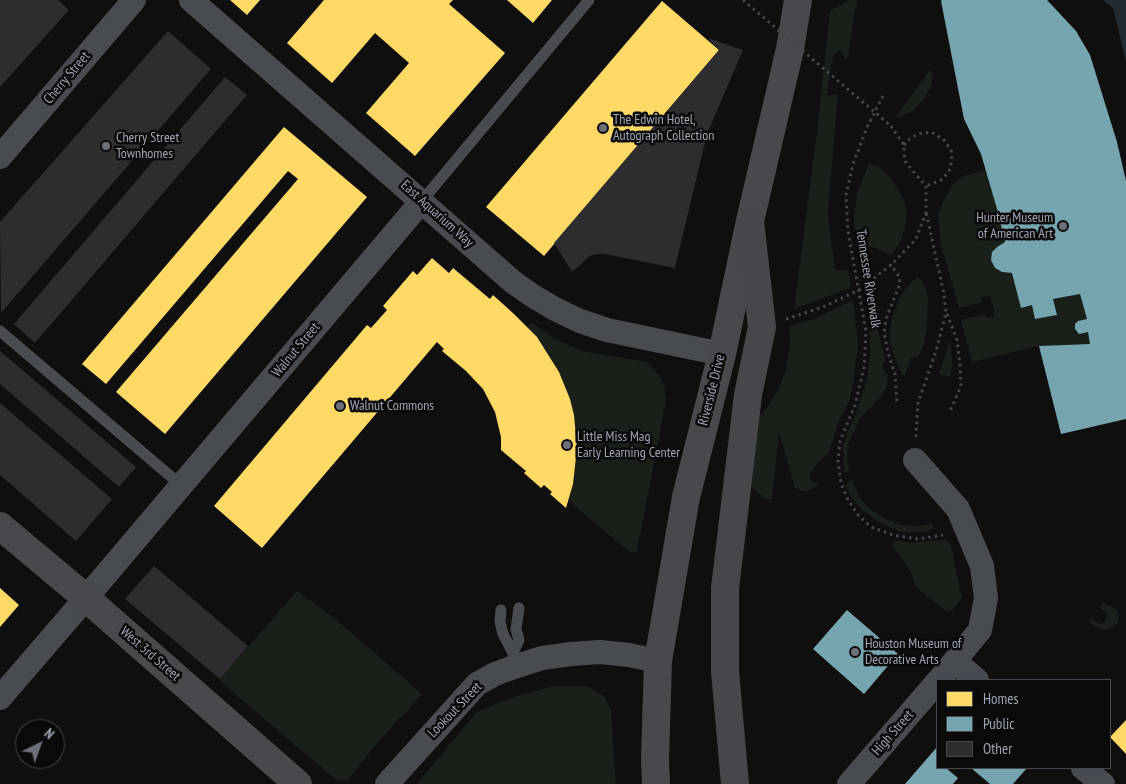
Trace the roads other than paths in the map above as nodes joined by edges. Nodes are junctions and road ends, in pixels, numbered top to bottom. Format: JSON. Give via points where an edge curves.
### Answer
{"nodes":[{"id":1,"x":134,"y":0,"type":"edge"},
{"id":2,"x":191,"y":0,"type":"edge"},
{"id":3,"x":589,"y":0,"type":"edge"},
{"id":4,"x":798,"y":0,"type":"edge"},
{"id":5,"x":0,"y":157,"type":"edge"},
{"id":6,"x":422,"y":201,"type":"junction"},
{"id":7,"x":750,"y":221,"type":"junction"},
{"id":8,"x":0,"y":331,"type":"edge"},
{"id":9,"x":722,"y":354,"type":"junction"},
{"id":10,"x":915,"y":460,"type":"road end"},
{"id":11,"x":182,"y":486,"type":"junction"},
{"id":12,"x":0,"y":526,"type":"edge"},
{"id":13,"x":86,"y":598,"type":"junction"},
{"id":14,"x":519,"y":608,"type":"dead end"},
{"id":15,"x":501,"y":610,"type":"dead end"},
{"id":16,"x":513,"y":660,"type":"junction"},
{"id":17,"x":955,"y":661,"type":"junction"},
{"id":18,"x":658,"y":662,"type":"junction"},
{"id":19,"x":940,"y":679,"type":"edge"},
{"id":20,"x":976,"y":679,"type":"edge"},
{"id":21,"x":936,"y":683,"type":"edge"},
{"id":22,"x":0,"y":698,"type":"edge"},
{"id":23,"x":1084,"y":769,"type":"edge"},
{"id":24,"x":298,"y":784,"type":"edge"},
{"id":25,"x":388,"y":784,"type":"edge"},
{"id":26,"x":656,"y":784,"type":"edge"},
{"id":27,"x":735,"y":784,"type":"edge"},
{"id":28,"x":849,"y":784,"type":"edge"},
{"id":29,"x":1104,"y":784,"type":"edge"}],
"edges":[{"from":1,"to":5,"type":"street","name":"Cherry Street"},
{"from":2,"to":6,"type":"street","name":"East Aquarium Way"},
{"from":3,"to":6,"type":"lane","name":"Walnut Street"},
{"from":4,"to":7,"type":"main road","name":"Riverside Drive","via":[[790,49]]},
{"from":6,"to":9,"type":"street","name":"East Aquarium Way","via":[[513,282],[555,309],[607,330]]},
{"from":6,"to":11,"type":"street","name":"Walnut Street"},
{"from":7,"to":9,"type":"main road","name":"Riverside Drive"},
{"from":7,"to":27,"type":"main road","via":[[762,327],[748,395],[726,588],[725,671]]},
{"from":8,"to":11,"type":"lane"},
{"from":9,"to":18,"type":"main road","name":"Riverside Drive","via":[[686,497]]},
{"from":10,"to":17,"type":"street","name":"High Street","via":[[958,509],[982,566],[986,598],[980,630]]},
{"from":11,"to":13,"type":"street","name":"Walnut Street"},
{"from":12,"to":13,"type":"main road","name":"West 3rd Street"},
{"from":13,"to":22,"type":"street","name":"Walnut Street"},
{"from":13,"to":24,"type":"main road","name":"West 3rd Street"},
{"from":14,"to":16,"type":"lane","via":[[516,629],[519,640]]},
{"from":15,"to":16,"type":"lane","via":[[500,622]]},
{"from":16,"to":18,"type":"street","name":"Lookout Street","via":[[600,652]]},
{"from":16,"to":25,"type":"street","name":"Lookout Street","via":[[478,684]]},
{"from":17,"to":19,"type":"street","name":"High Street"},
{"from":17,"to":20,"type":"street"},
{"from":18,"to":26,"type":"main road","name":"Riverside Drive"},
{"from":21,"to":28,"type":"street","name":"High Street"},
{"from":23,"to":29,"type":"street"}]}
